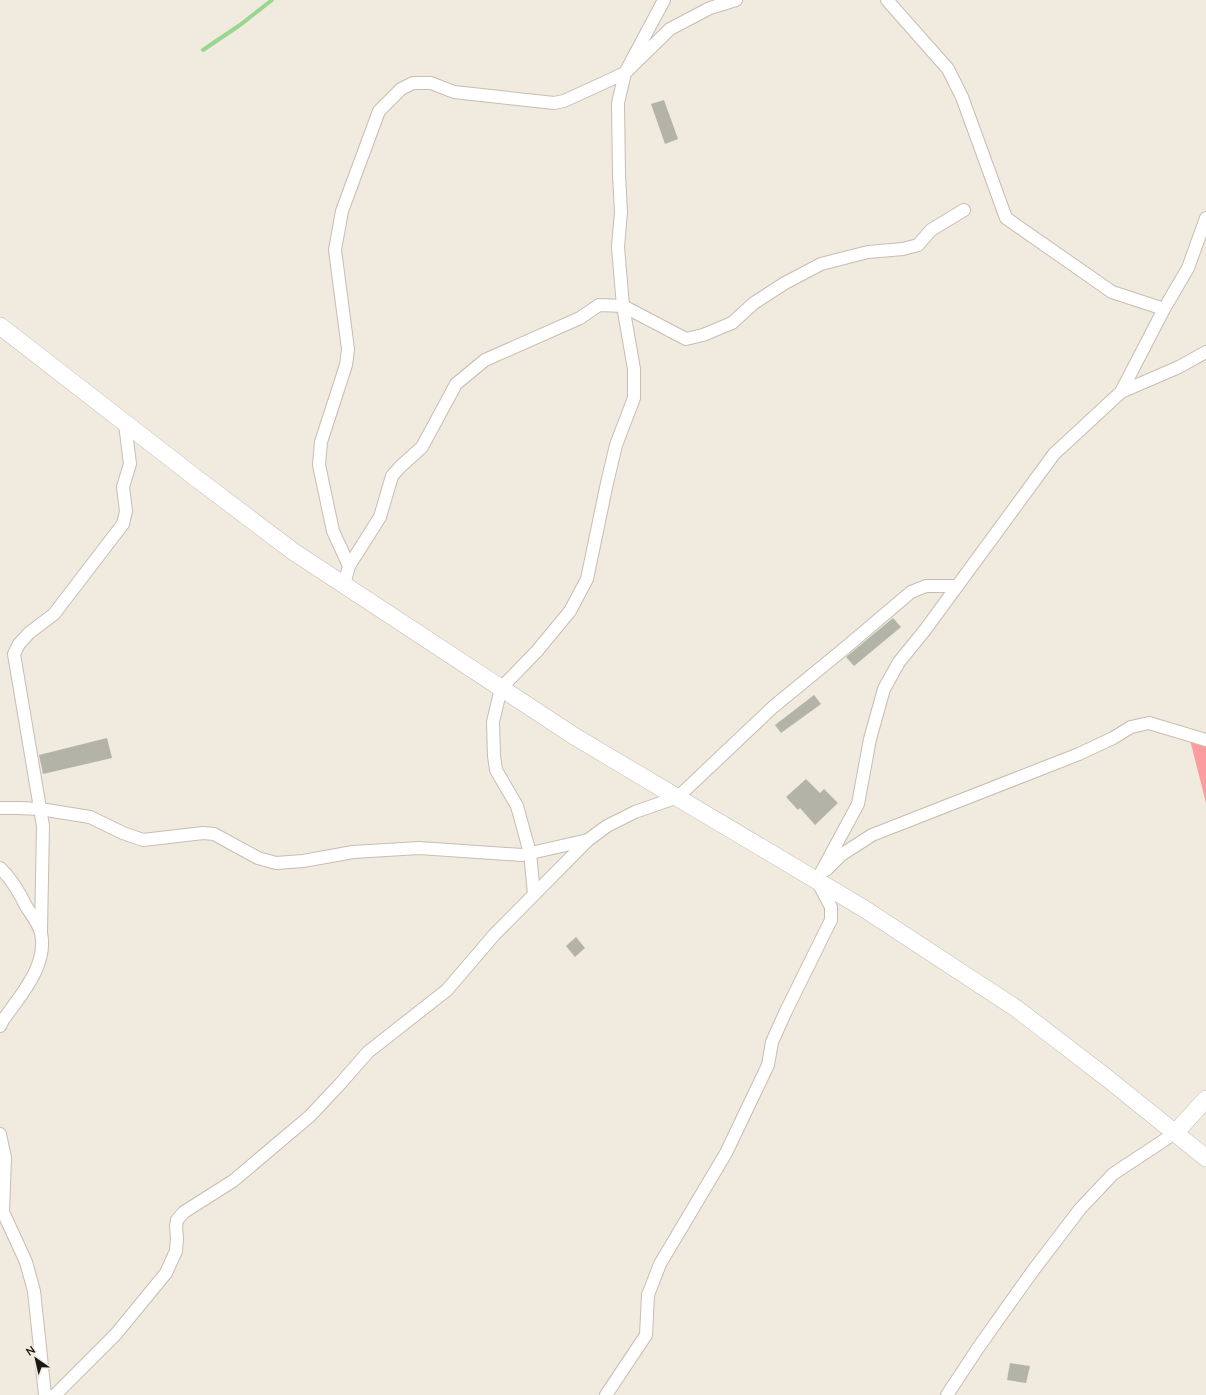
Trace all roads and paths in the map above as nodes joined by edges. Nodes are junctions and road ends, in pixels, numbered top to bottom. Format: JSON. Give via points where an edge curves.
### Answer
{"nodes":[{"id":1,"x":664,"y":0,"type":"edge"},
{"id":2,"x":736,"y":0,"type":"edge"},
{"id":3,"x":887,"y":0,"type":"edge"},
{"id":4,"x":625,"y":73,"type":"junction"},
{"id":5,"x":964,"y":210,"type":"dead end"},
{"id":6,"x":1206,"y":218,"type":"edge"},
{"id":7,"x":623,"y":306,"type":"junction"},
{"id":8,"x":1164,"y":309,"type":"junction"},
{"id":9,"x":0,"y":326,"type":"edge"},
{"id":10,"x":1206,"y":352,"type":"edge"},
{"id":11,"x":1121,"y":392,"type":"junction"},
{"id":12,"x":125,"y":424,"type":"junction"},
{"id":13,"x":349,"y":566,"type":"junction"},
{"id":14,"x":344,"y":585,"type":"junction"},
{"id":15,"x":957,"y":586,"type":"junction"},
{"id":16,"x":501,"y":688,"type":"junction"},
{"id":17,"x":1206,"y":740,"type":"edge"},
{"id":18,"x":678,"y":797,"type":"junction"},
{"id":19,"x":0,"y":808,"type":"edge"},
{"id":20,"x":40,"y":809,"type":"junction"},
{"id":21,"x":588,"y":840,"type":"junction"},
{"id":22,"x":530,"y":853,"type":"junction"},
{"id":23,"x":0,"y":868,"type":"edge"},
{"id":24,"x":817,"y":880,"type":"junction"},
{"id":25,"x":534,"y":894,"type":"junction"},
{"id":26,"x":41,"y":931,"type":"junction"},
{"id":27,"x":0,"y":1026,"type":"edge"},
{"id":28,"x":1206,"y":1099,"type":"edge"},
{"id":29,"x":1175,"y":1133,"type":"junction"},
{"id":30,"x":0,"y":1134,"type":"edge"},
{"id":31,"x":1206,"y":1158,"type":"edge"},
{"id":32,"x":45,"y":1395,"type":"edge"},
{"id":33,"x":55,"y":1395,"type":"edge"},
{"id":34,"x":606,"y":1395,"type":"edge"},
{"id":35,"x":947,"y":1395,"type":"edge"}],
"edges":[{"from":1,"to":4,"type":"street"},
{"from":2,"to":4,"type":"street","via":[[710,8],[670,29]]},
{"from":3,"to":8,"type":"street","via":[[948,69],[962,97],[1006,218],[1112,292]]},
{"from":4,"to":7,"type":"street","via":[[618,103],[621,212],[618,247]]},
{"from":4,"to":13,"type":"street","via":[[564,102],[554,103],[454,92],[431,83],[413,83],[401,89],[379,111],[342,212],[335,250],[348,349],[346,365],[321,442],[319,465],[333,531]]},
{"from":5,"to":7,"type":"street","via":[[931,230],[918,245],[868,252],[821,264],[785,283],[732,323],[686,339]]},
{"from":6,"to":8,"type":"street","via":[[1188,268]]},
{"from":7,"to":13,"type":"street","via":[[599,305],[580,318],[486,360],[456,384],[422,447],[392,476],[380,517]]},
{"from":7,"to":16,"type":"street","via":[[634,369],[634,398],[616,446],[606,483],[588,579],[570,612]]},
{"from":8,"to":11,"type":"street"},
{"from":9,"to":12,"type":"street"},
{"from":10,"to":11,"type":"street","via":[[1179,367]]},
{"from":11,"to":15,"type":"street","via":[[1054,454]]},
{"from":12,"to":14,"type":"street","via":[[294,552]]},
{"from":12,"to":20,"type":"street","via":[[130,464],[123,487],[126,511],[123,524],[54,614],[18,644],[14,654]]},
{"from":13,"to":14,"type":"street"},
{"from":14,"to":16,"type":"street"},
{"from":15,"to":18,"type":"street","via":[[926,586],[911,592],[773,707]]},
{"from":15,"to":24,"type":"street","via":[[900,662],[884,689],[870,739],[858,804]]},
{"from":16,"to":18,"type":"street","via":[[574,736]]},
{"from":16,"to":22,"type":"street","via":[[493,722],[496,770],[517,806]]},
{"from":17,"to":24,"type":"street","via":[[1149,723],[1131,727],[1079,754],[872,835],[841,855]]},
{"from":18,"to":21,"type":"street","via":[[635,812],[607,826]]},
{"from":18,"to":24,"type":"street"},
{"from":19,"to":20,"type":"street"},
{"from":20,"to":22,"type":"street","via":[[90,817],[143,840],[214,834],[258,858],[276,863],[353,852],[419,848],[522,855]]},
{"from":20,"to":26,"type":"street","via":[[43,826]]},
{"from":21,"to":22,"type":"street"},
{"from":21,"to":25,"type":"street"},
{"from":22,"to":25,"type":"street"},
{"from":23,"to":26,"type":"street","via":[[7,874]]},
{"from":24,"to":29,"type":"street","via":[[1017,1009]]},
{"from":24,"to":34,"type":"street","via":[[831,907],[831,920],[772,1042],[768,1065],[726,1153],[660,1264],[648,1295],[646,1335]]},
{"from":25,"to":33,"type":"street","via":[[494,935],[447,990],[368,1052],[310,1116],[233,1181],[184,1212],[176,1226],[176,1251],[166,1273],[116,1334]]},
{"from":26,"to":27,"type":"street","via":[[42,946],[36,970]]},
{"from":28,"to":29,"type":"street"},
{"from":29,"to":31,"type":"street"},
{"from":29,"to":35,"type":"street","via":[[1113,1174],[1080,1209],[1032,1272]]},
{"from":30,"to":32,"type":"street","via":[[5,1158],[3,1212],[26,1262],[34,1291]]}]}
